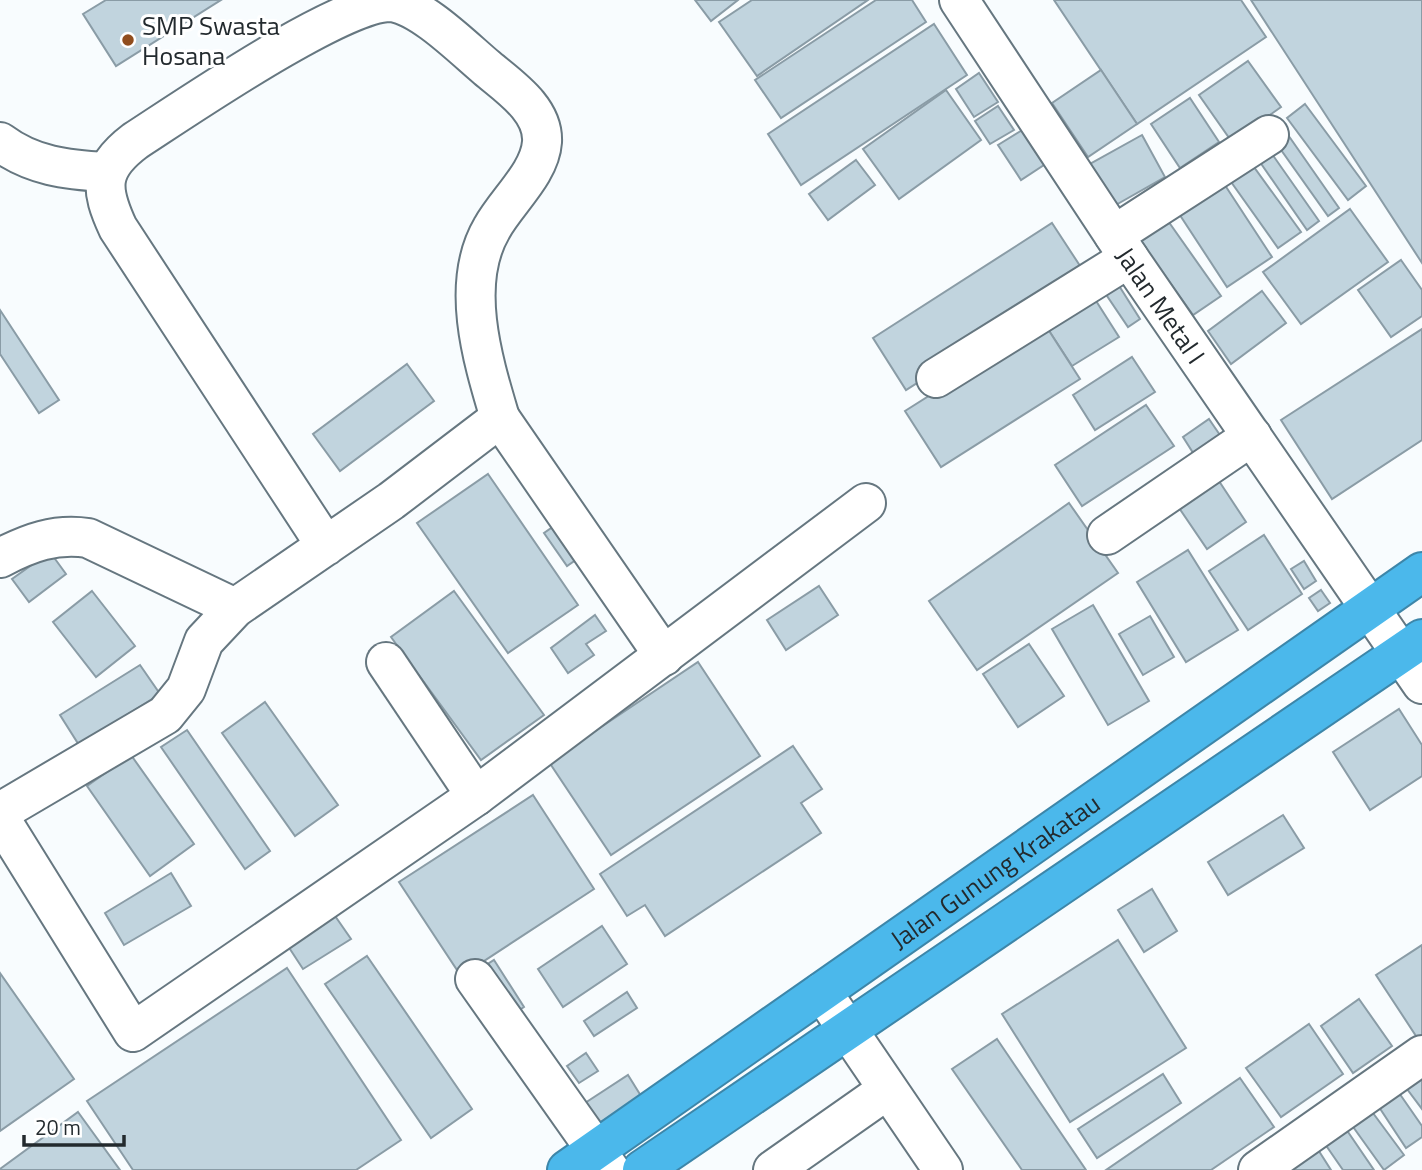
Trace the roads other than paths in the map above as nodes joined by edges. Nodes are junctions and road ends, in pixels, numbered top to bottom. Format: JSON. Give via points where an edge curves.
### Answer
{"nodes":[{"id":1,"x":959,"y":0,"type":"edge"},
{"id":2,"x":1269,"y":135,"type":"dead end"},
{"id":3,"x":0,"y":142,"type":"edge"},
{"id":4,"x":106,"y":172,"type":"junction"},
{"id":5,"x":1121,"y":247,"type":"junction"},
{"id":6,"x":936,"y":378,"type":"dead end"},
{"id":7,"x":500,"y":418,"type":"junction"},
{"id":8,"x":1252,"y":436,"type":"junction"},
{"id":9,"x":866,"y":503,"type":"dead end"},
{"id":10,"x":1107,"y":535,"type":"dead end"},
{"id":11,"x":326,"y":546,"type":"junction"},
{"id":12,"x":0,"y":558,"type":"edge"},
{"id":13,"x":1422,"y":572,"type":"edge"},
{"id":14,"x":1369,"y":607,"type":"junction"},
{"id":15,"x":235,"y":608,"type":"junction"},
{"id":16,"x":664,"y":656,"type":"junction"},
{"id":17,"x":1415,"y":659,"type":"edge"},
{"id":18,"x":386,"y":662,"type":"dead end"},
{"id":19,"x":476,"y":796,"type":"junction"},
{"id":20,"x":0,"y":812,"type":"edge"},
{"id":21,"x":0,"y":818,"type":"edge"},
{"id":22,"x":475,"y":979,"type":"dead end"},
{"id":23,"x":822,"y":992,"type":"junction"},
{"id":24,"x":849,"y":1031,"type":"junction"},
{"id":25,"x":1422,"y":1055,"type":"edge"},
{"id":26,"x":887,"y":1090,"type":"junction"},
{"id":27,"x":591,"y":1164,"type":"edge"},
{"id":28,"x":642,"y":1170,"type":"edge"},
{"id":29,"x":773,"y":1170,"type":"edge"},
{"id":30,"x":943,"y":1170,"type":"edge"},
{"id":31,"x":1258,"y":1170,"type":"edge"}],
"edges":[{"from":1,"to":5,"type":"street","name":"Jalan Metal I"},
{"from":2,"to":5,"type":"street"},
{"from":3,"to":4,"type":"street","via":[[18,155],[49,166]]},
{"from":4,"to":7,"type":"street","via":[[135,141],[307,30],[375,0],[406,5],[515,91],[531,110],[542,136],[540,157],[491,229],[477,272],[476,302],[487,374]]},
{"from":4,"to":11,"type":"street","via":[[107,203],[118,228]]},
{"from":5,"to":6,"type":"street"},
{"from":5,"to":8,"type":"street","name":"Jalan Metal I"},
{"from":7,"to":11,"type":"street"},
{"from":7,"to":16,"type":"street"},
{"from":8,"to":10,"type":"street"},
{"from":8,"to":14,"type":"street","name":"Jalan Metal I"},
{"from":9,"to":16,"type":"street"},
{"from":11,"to":15,"type":"street"},
{"from":12,"to":15,"type":"street","via":[[29,543],[71,535],[88,538]]},
{"from":13,"to":14,"type":"highway","name":"Jalan Gunung Krakatau"},
{"from":14,"to":17,"type":"street","name":"Jalan Metal I"},
{"from":14,"to":23,"type":"highway","name":"Jalan Gunung Krakatau"},
{"from":15,"to":20,"type":"street","via":[[204,641],[186,689],[165,715]]},
{"from":16,"to":19,"type":"street"},
{"from":17,"to":24,"type":"highway","name":"Jalan Gunung Krakatau"},
{"from":18,"to":19,"type":"street"},
{"from":19,"to":21,"type":"street","via":[[133,1032]]},
{"from":22,"to":27,"type":"street"},
{"from":23,"to":24,"type":"street"},
{"from":23,"to":27,"type":"highway","name":"Jalan Gunung Krakatau"},
{"from":24,"to":26,"type":"street"},
{"from":24,"to":28,"type":"highway","name":"Jalan Gunung Krakatau"},
{"from":25,"to":31,"type":"street"},
{"from":26,"to":29,"type":"street"},
{"from":26,"to":30,"type":"street"}]}
